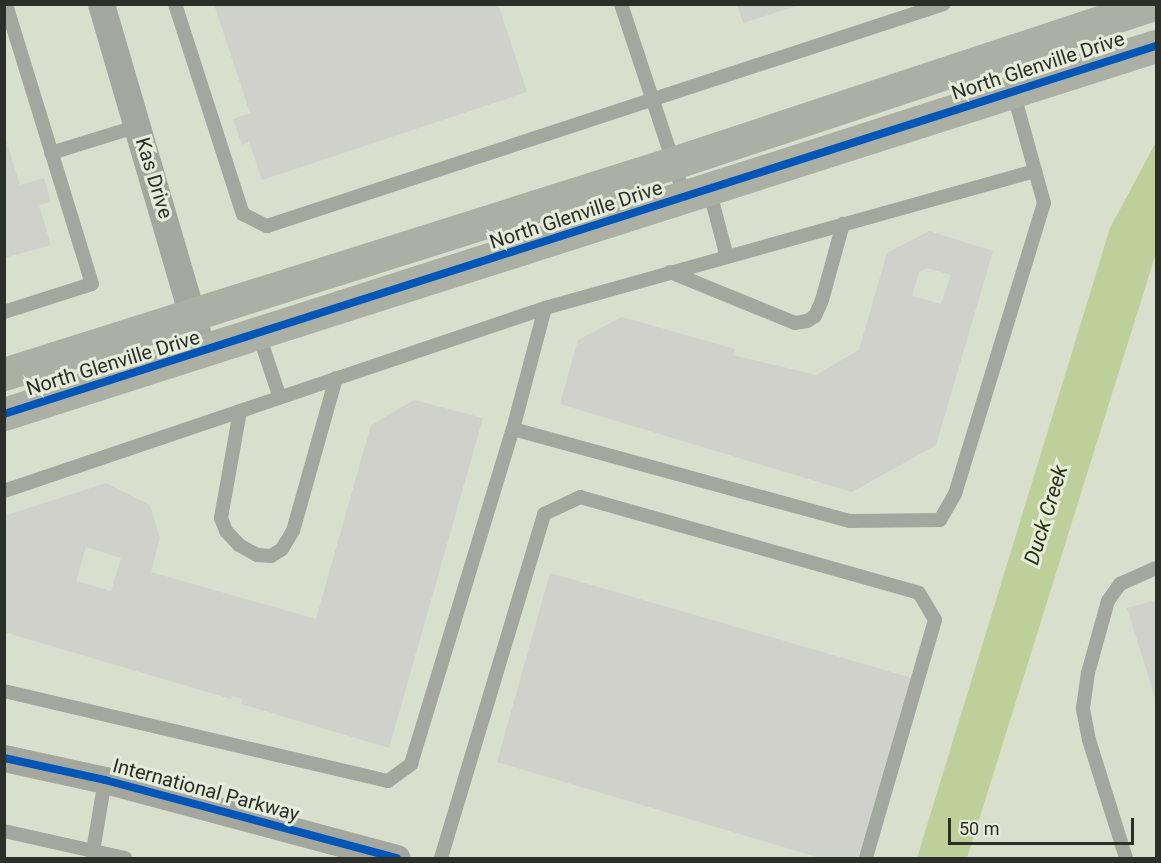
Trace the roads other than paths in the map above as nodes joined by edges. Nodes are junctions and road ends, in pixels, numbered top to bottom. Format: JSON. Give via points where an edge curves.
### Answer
{"nodes":[{"id":1,"x":6,"y":4,"type":"edge"},
{"id":2,"x":101,"y":4,"type":"edge"},
{"id":3,"x":175,"y":4,"type":"edge"},
{"id":4,"x":621,"y":4,"type":"edge"},
{"id":5,"x":944,"y":4,"type":"edge"},
{"id":6,"x":1154,"y":4,"type":"edge"},
{"id":7,"x":1156,"y":46,"type":"edge"},
{"id":8,"x":1013,"y":91,"type":"junction"},
{"id":9,"x":652,"y":99,"type":"junction"},
{"id":10,"x":138,"y":126,"type":"junction"},
{"id":11,"x":51,"y":153,"type":"junction"},
{"id":12,"x":674,"y":163,"type":"junction"},
{"id":13,"x":1035,"y":171,"type":"junction"},
{"id":14,"x":697,"y":193,"type":"junction"},
{"id":15,"x":843,"y":224,"type":"junction"},
{"id":16,"x":727,"y":257,"type":"junction"},
{"id":17,"x":670,"y":272,"type":"junction"},
{"id":18,"x":545,"y":308,"type":"junction"},
{"id":19,"x":4,"y":312,"type":"edge"},
{"id":20,"x":195,"y":314,"type":"junction"},
{"id":21,"x":259,"y":334,"type":"junction"},
{"id":22,"x":203,"y":352,"type":"junction"},
{"id":23,"x":4,"y":374,"type":"edge"},
{"id":24,"x":336,"y":378,"type":"junction"},
{"id":25,"x":280,"y":398,"type":"junction"},
{"id":26,"x":240,"y":411,"type":"junction"},
{"id":27,"x":4,"y":414,"type":"edge"},
{"id":28,"x":513,"y":429,"type":"junction"},
{"id":29,"x":4,"y":491,"type":"edge"},
{"id":30,"x":1156,"y":568,"type":"edge"},
{"id":31,"x":4,"y":691,"type":"edge"},
{"id":32,"x":4,"y":758,"type":"edge"},
{"id":33,"x":105,"y":780,"type":"junction"},
{"id":34,"x":4,"y":831,"type":"edge"},
{"id":35,"x":93,"y":851,"type":"junction"},
{"id":36,"x":125,"y":858,"type":"edge"},
{"id":37,"x":398,"y":858,"type":"edge"},
{"id":38,"x":441,"y":858,"type":"edge"},
{"id":39,"x":866,"y":858,"type":"edge"},
{"id":40,"x":1126,"y":858,"type":"edge"}],
"edges":[{"from":1,"to":11,"type":"lane"},
{"from":2,"to":10,"type":"street","name":"Kas Drive"},
{"from":3,"to":9,"type":"lane","via":[[243,214],[267,226]]},
{"from":4,"to":9,"type":"lane"},
{"from":5,"to":9,"type":"lane"},
{"from":6,"to":12,"type":"street","name":"North Glenville Drive"},
{"from":7,"to":8,"type":"street","name":"North Glenville Drive"},
{"from":8,"to":13,"type":"lane"},
{"from":8,"to":14,"type":"street","name":"North Glenville Drive"},
{"from":9,"to":12,"type":"lane"},
{"from":10,"to":11,"type":"lane"},
{"from":10,"to":20,"type":"street","name":"Kas Drive"},
{"from":11,"to":19,"type":"lane","via":[[92,284]]},
{"from":12,"to":14,"type":"lane"},
{"from":12,"to":20,"type":"street","name":"North Glenville Drive"},
{"from":13,"to":15,"type":"lane"},
{"from":13,"to":28,"type":"lane","via":[[1044,203],[955,494],[940,520],[850,521]]},
{"from":14,"to":16,"type":"lane"},
{"from":14,"to":21,"type":"street","name":"North Glenville Drive"},
{"from":15,"to":16,"type":"lane"},
{"from":15,"to":17,"type":"lane","via":[[822,300],[815,316],[807,321],[795,323]]},
{"from":16,"to":17,"type":"lane"},
{"from":17,"to":18,"type":"lane"},
{"from":18,"to":24,"type":"lane"},
{"from":18,"to":28,"type":"lane"},
{"from":20,"to":22,"type":"street","name":"Kas Drive"},
{"from":20,"to":23,"type":"street","name":"North Glenville Drive"},
{"from":21,"to":22,"type":"street","name":"North Glenville Drive"},
{"from":21,"to":25,"type":"lane"},
{"from":22,"to":27,"type":"street","name":"North Glenville Drive"},
{"from":24,"to":25,"type":"lane"},
{"from":24,"to":26,"type":"lane","via":[[293,531],[282,549],[271,556],[256,555],[239,545],[226,531],[221,518]]},
{"from":25,"to":26,"type":"lane"},
{"from":26,"to":29,"type":"lane"},
{"from":28,"to":31,"type":"lane","via":[[411,764],[388,781]]},
{"from":30,"to":40,"type":"lane","via":[[1120,584],[1108,601],[1088,673],[1083,708],[1089,740]]},
{"from":32,"to":33,"type":"street","name":"International Parkway"},
{"from":33,"to":35,"type":"lane"},
{"from":33,"to":37,"type":"street","name":"International Parkway"},
{"from":34,"to":35,"type":"lane"},
{"from":35,"to":36,"type":"lane"},
{"from":38,"to":39,"type":"lane","via":[[544,514],[580,497],[920,593],[935,620]]}]}
